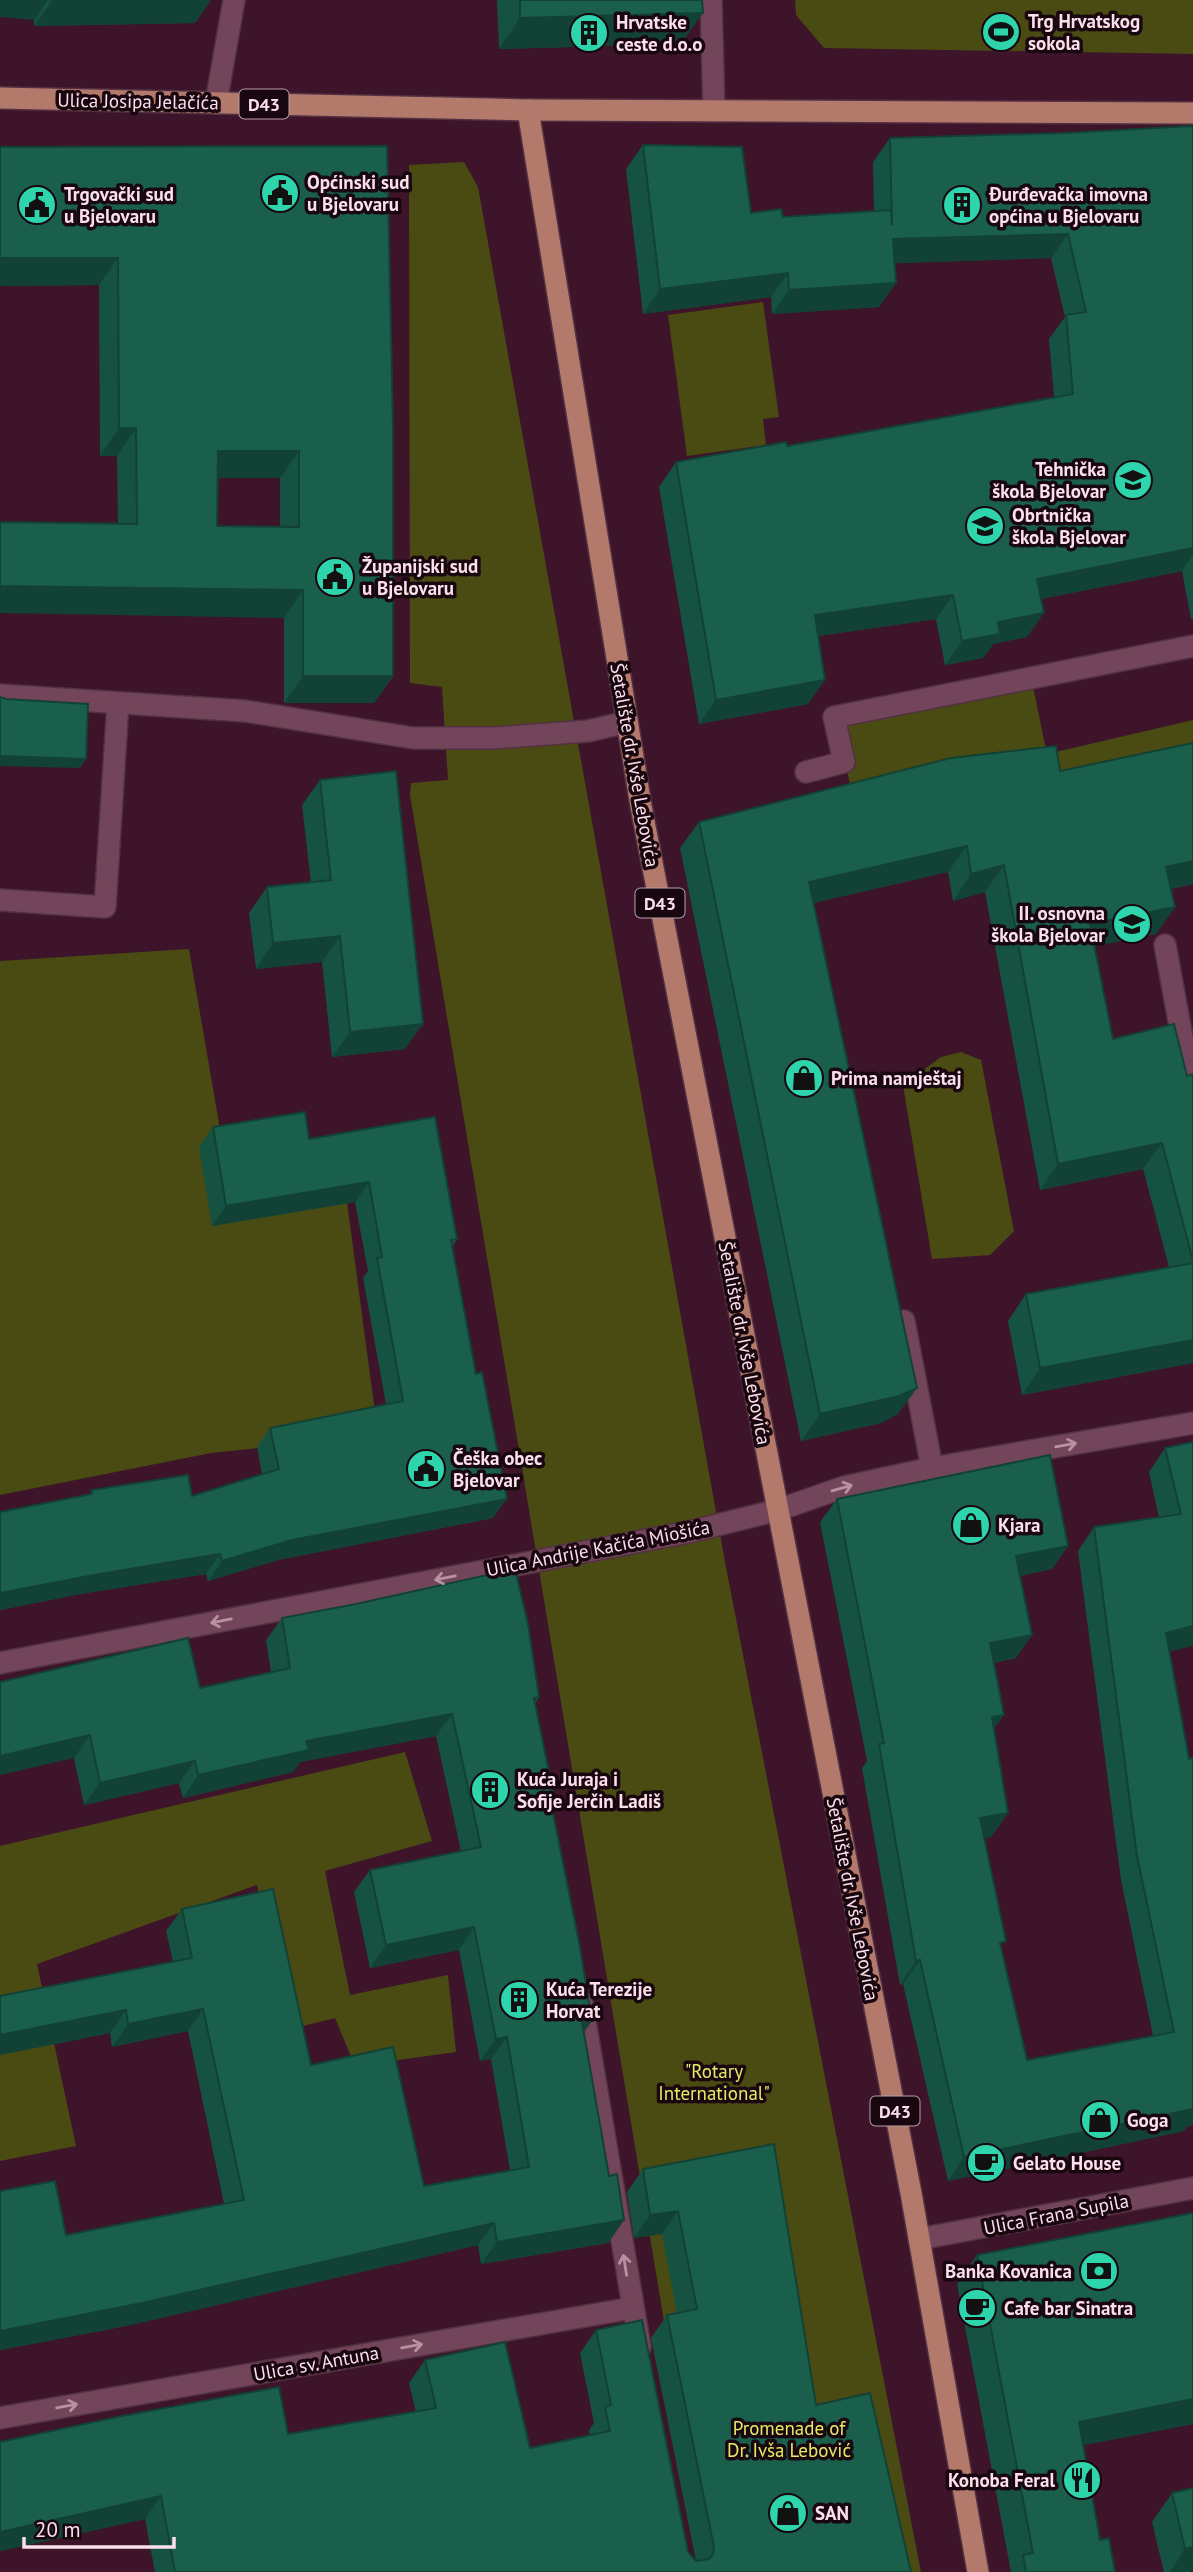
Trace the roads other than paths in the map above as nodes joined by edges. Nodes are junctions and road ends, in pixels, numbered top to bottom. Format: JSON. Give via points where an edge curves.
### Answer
{"nodes":[{"id":1,"x":234,"y":0,"type":"edge"},
{"id":2,"x":711,"y":0,"type":"edge"},
{"id":3,"x":0,"y":97,"type":"edge"},
{"id":4,"x":216,"y":103,"type":"junction"},
{"id":5,"x":528,"y":110,"type":"junction"},
{"id":6,"x":714,"y":111,"type":"junction"},
{"id":7,"x":1193,"y":113,"type":"edge"},
{"id":8,"x":1193,"y":646,"type":"edge"},
{"id":9,"x":0,"y":695,"type":"edge"},
{"id":10,"x":118,"y":703,"type":"junction"},
{"id":11,"x":627,"y":722,"type":"junction"},
{"id":12,"x":806,"y":772,"type":"dead end"},
{"id":13,"x":0,"y":900,"type":"edge"},
{"id":14,"x":1165,"y":944,"type":"edge"},
{"id":15,"x":1193,"y":1068,"type":"edge"},
{"id":16,"x":904,"y":1321,"type":"edge"},
{"id":17,"x":1193,"y":1423,"type":"edge"},
{"id":18,"x":932,"y":1468,"type":"junction"},
{"id":19,"x":778,"y":1510,"type":"junction"},
{"id":20,"x":512,"y":1565,"type":"junction"},
{"id":21,"x":516,"y":1588,"type":"edge"},
{"id":22,"x":0,"y":1663,"type":"edge"},
{"id":23,"x":578,"y":1980,"type":"edge"},
{"id":24,"x":1193,"y":2188,"type":"edge"},
{"id":25,"x":919,"y":2239,"type":"junction"},
{"id":26,"x":632,"y":2308,"type":"junction"},
{"id":27,"x":643,"y":2361,"type":"edge"},
{"id":28,"x":0,"y":2418,"type":"edge"},
{"id":29,"x":978,"y":2572,"type":"edge"}],
"edges":[{"from":1,"to":4,"type":"street"},
{"from":2,"to":6,"type":"street"},
{"from":3,"to":4,"type":"main road","name":"Ulica Josipa Jelačića","number":"D43"},
{"from":4,"to":5,"type":"main road","name":"Ulica Josipa Jelačića","number":"D43"},
{"from":5,"to":6,"type":"main road"},
{"from":5,"to":11,"type":"main road","name":"Šetalište dr. Ivše Lebovića","number":"D43"},
{"from":6,"to":7,"type":"main road"},
{"from":8,"to":12,"type":"street","via":[[834,717],[844,762]]},
{"from":9,"to":10,"type":"street"},
{"from":10,"to":11,"type":"street","via":[[245,712],[413,738],[588,731]]},
{"from":10,"to":13,"type":"street","via":[[105,907]]},
{"from":11,"to":19,"type":"main road","name":"Šetalište dr. Ivše Lebovića","number":"D43"},
{"from":14,"to":15,"type":"street","via":[[1188,1070]]},
{"from":16,"to":18,"type":"street"},
{"from":18,"to":17,"type":"street","name":"Ulica Andrije Kačića Miošića","one_way":true},
{"from":19,"to":18,"type":"street","name":"Ulica Andrije Kačića Miošića","one_way":true,"via":[[844,1487]]},
{"from":19,"to":20,"type":"street","name":"Ulica Andrije Kačića Miošića","via":[[689,1532]]},
{"from":19,"to":25,"type":"main road","name":"Šetalište dr. Ivše Lebovića","number":"D43"},
{"from":20,"to":21,"type":"street"},
{"from":20,"to":22,"type":"street","name":"Ulica Andrije Kačića Miošića","one_way":true},
{"from":26,"to":23,"type":"street","one_way":true},
{"from":24,"to":25,"type":"street","name":"Ulica Frana Supila"},
{"from":25,"to":29,"type":"main road","name":"Šetalište dr. Ivše Lebovića","number":"D43"},
{"from":26,"to":27,"type":"street"},
{"from":28,"to":26,"type":"street","name":"Ulica sv. Antuna","one_way":true}]}
